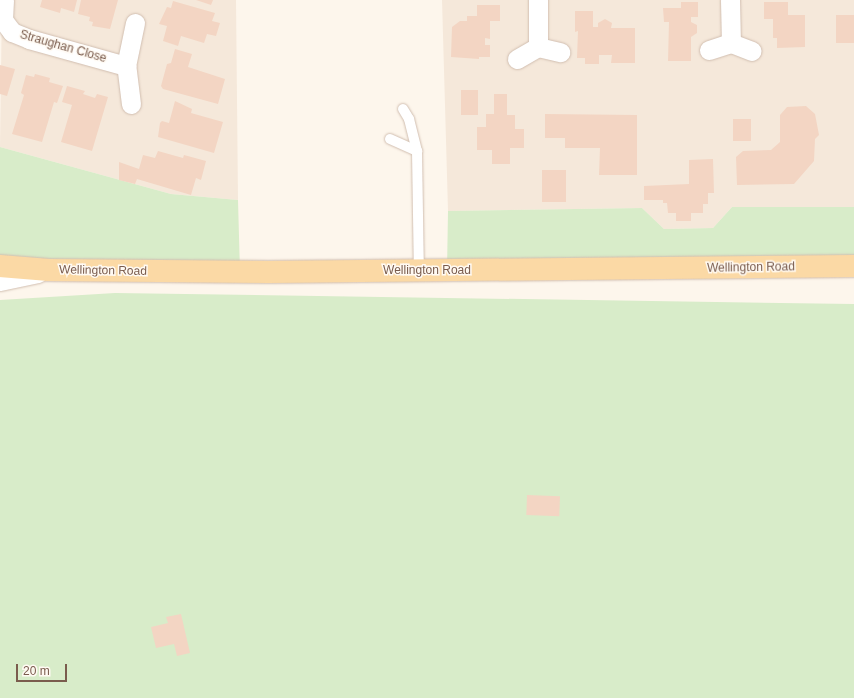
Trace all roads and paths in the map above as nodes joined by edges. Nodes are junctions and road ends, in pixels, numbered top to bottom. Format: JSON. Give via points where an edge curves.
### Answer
{"nodes":[{"id":1,"x":4,"y":0,"type":"edge"},
{"id":2,"x":538,"y":0,"type":"edge"},
{"id":3,"x":730,"y":0,"type":"edge"},
{"id":4,"x":135,"y":23,"type":"dead end"},
{"id":5,"x":731,"y":43,"type":"junction"},
{"id":6,"x":538,"y":47,"type":"junction"},
{"id":7,"x":709,"y":50,"type":"dead end"},
{"id":8,"x":752,"y":51,"type":"dead end"},
{"id":9,"x":560,"y":52,"type":"dead end"},
{"id":10,"x":517,"y":59,"type":"dead end"},
{"id":11,"x":126,"y":66,"type":"junction"},
{"id":12,"x":131,"y":104,"type":"dead end"},
{"id":13,"x":403,"y":109,"type":"dead end"},
{"id":14,"x":390,"y":139,"type":"dead end"},
{"id":15,"x":417,"y":151,"type":"junction"},
{"id":16,"x":0,"y":266,"type":"edge"},
{"id":17,"x":854,"y":266,"type":"edge"},
{"id":18,"x":49,"y":270,"type":"junction"},
{"id":19,"x":419,"y":272,"type":"junction"},
{"id":20,"x":0,"y":281,"type":"edge"}],
"edges":[{"from":1,"to":11,"type":"street","name":"Straughan Close","via":[[3,20],[12,32]]},
{"from":2,"to":6,"type":"street"},
{"from":3,"to":5,"type":"street"},
{"from":4,"to":11,"type":"street"},
{"from":5,"to":7,"type":"street"},
{"from":5,"to":8,"type":"street"},
{"from":6,"to":9,"type":"street"},
{"from":6,"to":10,"type":"street"},
{"from":11,"to":12,"type":"street"},
{"from":13,"to":15,"type":"lane","via":[[409,119]]},
{"from":14,"to":15,"type":"lane"},
{"from":15,"to":19,"type":"lane"},
{"from":16,"to":18,"type":"main road","name":"Wellington Road"},
{"from":17,"to":19,"type":"main road","name":"Wellington Road"},
{"from":18,"to":19,"type":"main road","name":"Wellington Road"},
{"from":18,"to":20,"type":"street"}]}
